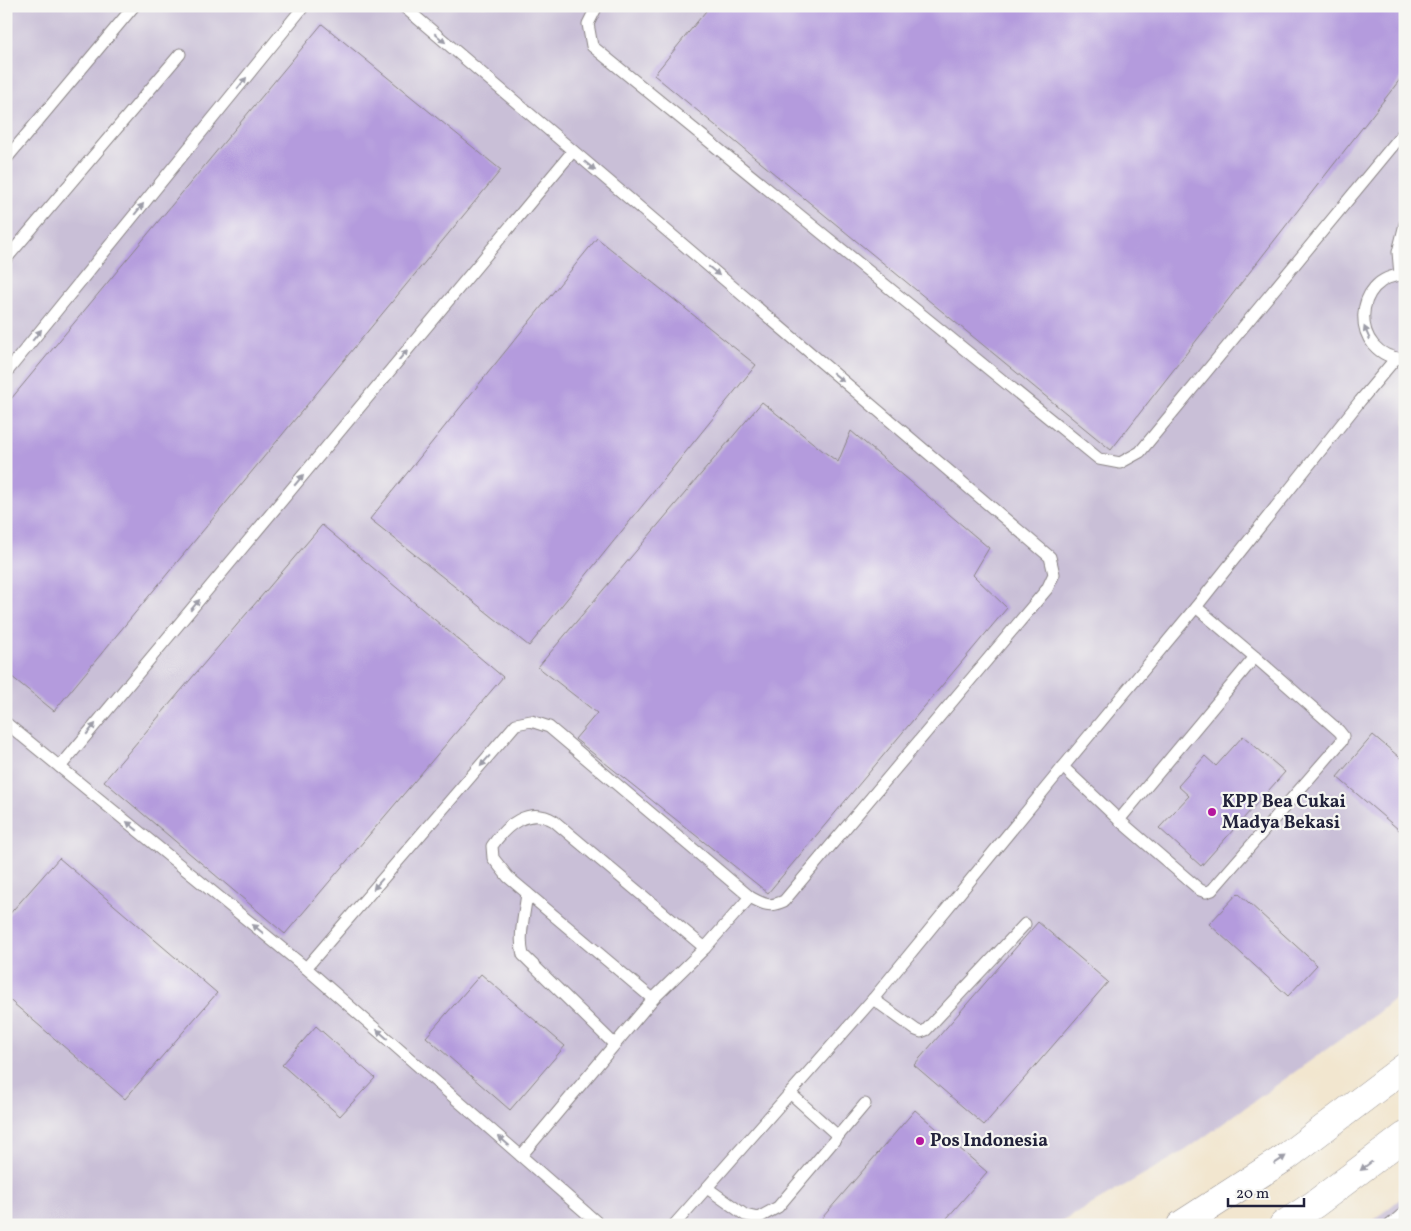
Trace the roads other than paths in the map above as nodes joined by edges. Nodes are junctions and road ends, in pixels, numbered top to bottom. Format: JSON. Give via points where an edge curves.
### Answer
{"nodes":[{"id":1,"x":134,"y":6,"type":"edge"},
{"id":2,"x":304,"y":6,"type":"edge"},
{"id":3,"x":403,"y":6,"type":"edge"},
{"id":4,"x":597,"y":6,"type":"edge"},
{"id":5,"x":180,"y":54,"type":"dead end"},
{"id":6,"x":1405,"y":131,"type":"edge"},
{"id":7,"x":573,"y":151,"type":"junction"},
{"id":8,"x":6,"y":159,"type":"edge"},
{"id":9,"x":1405,"y":224,"type":"edge"},
{"id":10,"x":6,"y":259,"type":"edge"},
{"id":11,"x":1402,"y":275,"type":"edge"},
{"id":12,"x":1400,"y":358,"type":"edge"},
{"id":13,"x":6,"y":373,"type":"edge"},
{"id":14,"x":1196,"y":607,"type":"junction"},
{"id":15,"x":1256,"y":657,"type":"junction"},
{"id":16,"x":6,"y":723,"type":"edge"},
{"id":17,"x":60,"y":767,"type":"junction"},
{"id":18,"x":1063,"y":767,"type":"junction"},
{"id":19,"x":1119,"y":820,"type":"junction"},
{"id":20,"x":527,"y":893,"type":"junction"},
{"id":21,"x":750,"y":897,"type":"junction"},
{"id":22,"x":1025,"y":924,"type":"dead end"},
{"id":23,"x":705,"y":948,"type":"junction"},
{"id":24,"x":306,"y":968,"type":"junction"},
{"id":25,"x":653,"y":999,"type":"junction"},
{"id":26,"x":873,"y":999,"type":"junction"},
{"id":27,"x":614,"y":1044,"type":"junction"},
{"id":28,"x":1405,"y":1067,"type":"edge"},
{"id":29,"x":790,"y":1093,"type":"junction"},
{"id":30,"x":865,"y":1104,"type":"dead end"},
{"id":31,"x":838,"y":1136,"type":"junction"},
{"id":32,"x":1405,"y":1136,"type":"edge"},
{"id":33,"x":521,"y":1156,"type":"junction"},
{"id":34,"x":707,"y":1188,"type":"junction"},
{"id":35,"x":1405,"y":1212,"type":"edge"},
{"id":36,"x":600,"y":1225,"type":"edge"},
{"id":37,"x":674,"y":1225,"type":"edge"},
{"id":38,"x":1181,"y":1225,"type":"edge"},
{"id":39,"x":1283,"y":1225,"type":"edge"},
{"id":40,"x":1390,"y":1225,"type":"edge"}],
"edges":[{"from":1,"to":8,"type":"lane"},
{"from":13,"to":2,"type":"lane","one_way":true},
{"from":3,"to":7,"type":"lane","one_way":true},
{"from":4,"to":6,"type":"lane","via":[[588,24],[592,46],[1099,459],[1120,463],[1140,452]]},
{"from":5,"to":10,"type":"lane"},
{"from":17,"to":7,"type":"lane","one_way":true},
{"from":7,"to":21,"type":"lane","one_way":true,"via":[[1050,557],[1054,574],[1047,589],[784,901],[774,905],[763,904]]},
{"from":9,"to":11,"type":"lane","via":[[1398,252]]},
{"from":12,"to":11,"type":"lane","one_way":true,"via":[[1384,353],[1374,345],[1366,334],[1363,321],[1368,296],[1388,278]]},
{"from":12,"to":14,"type":"lane","via":[[1354,408]]},
{"from":14,"to":15,"type":"lane"},
{"from":14,"to":18,"type":"lane"},
{"from":15,"to":19,"type":"lane"},
{"from":15,"to":19,"type":"lane","via":[[1339,731],[1343,736],[1342,742],[1212,890],[1200,890]]},
{"from":16,"to":17,"type":"lane"},
{"from":24,"to":17,"type":"lane","one_way":true},
{"from":18,"to":19,"type":"lane"},
{"from":18,"to":26,"type":"lane"},
{"from":20,"to":23,"type":"lane","via":[[493,858],[492,846],[498,836],[520,818],[546,816]]},
{"from":20,"to":25,"type":"lane"},
{"from":20,"to":27,"type":"lane","via":[[520,945],[523,955]]},
{"from":21,"to":23,"type":"lane"},
{"from":21,"to":24,"type":"lane","one_way":true,"via":[[549,727],[531,721],[516,724]]},
{"from":22,"to":26,"type":"lane","via":[[926,1030],[916,1030]]},
{"from":23,"to":25,"type":"lane"},
{"from":33,"to":24,"type":"lane","one_way":true},
{"from":25,"to":27,"type":"lane"},
{"from":26,"to":29,"type":"lane"},
{"from":27,"to":33,"type":"lane"},
{"from":38,"to":28,"type":"highway","one_way":true,"via":[[1286,1157]]},
{"from":29,"to":31,"type":"lane"},
{"from":29,"to":34,"type":"lane"},
{"from":30,"to":31,"type":"lane"},
{"from":31,"to":34,"type":"lane","via":[[778,1207],[758,1218],[745,1215]]},
{"from":32,"to":39,"type":"highway","one_way":true},
{"from":33,"to":36,"type":"lane"},
{"from":34,"to":37,"type":"lane"},
{"from":35,"to":40,"type":"lane"}]}
